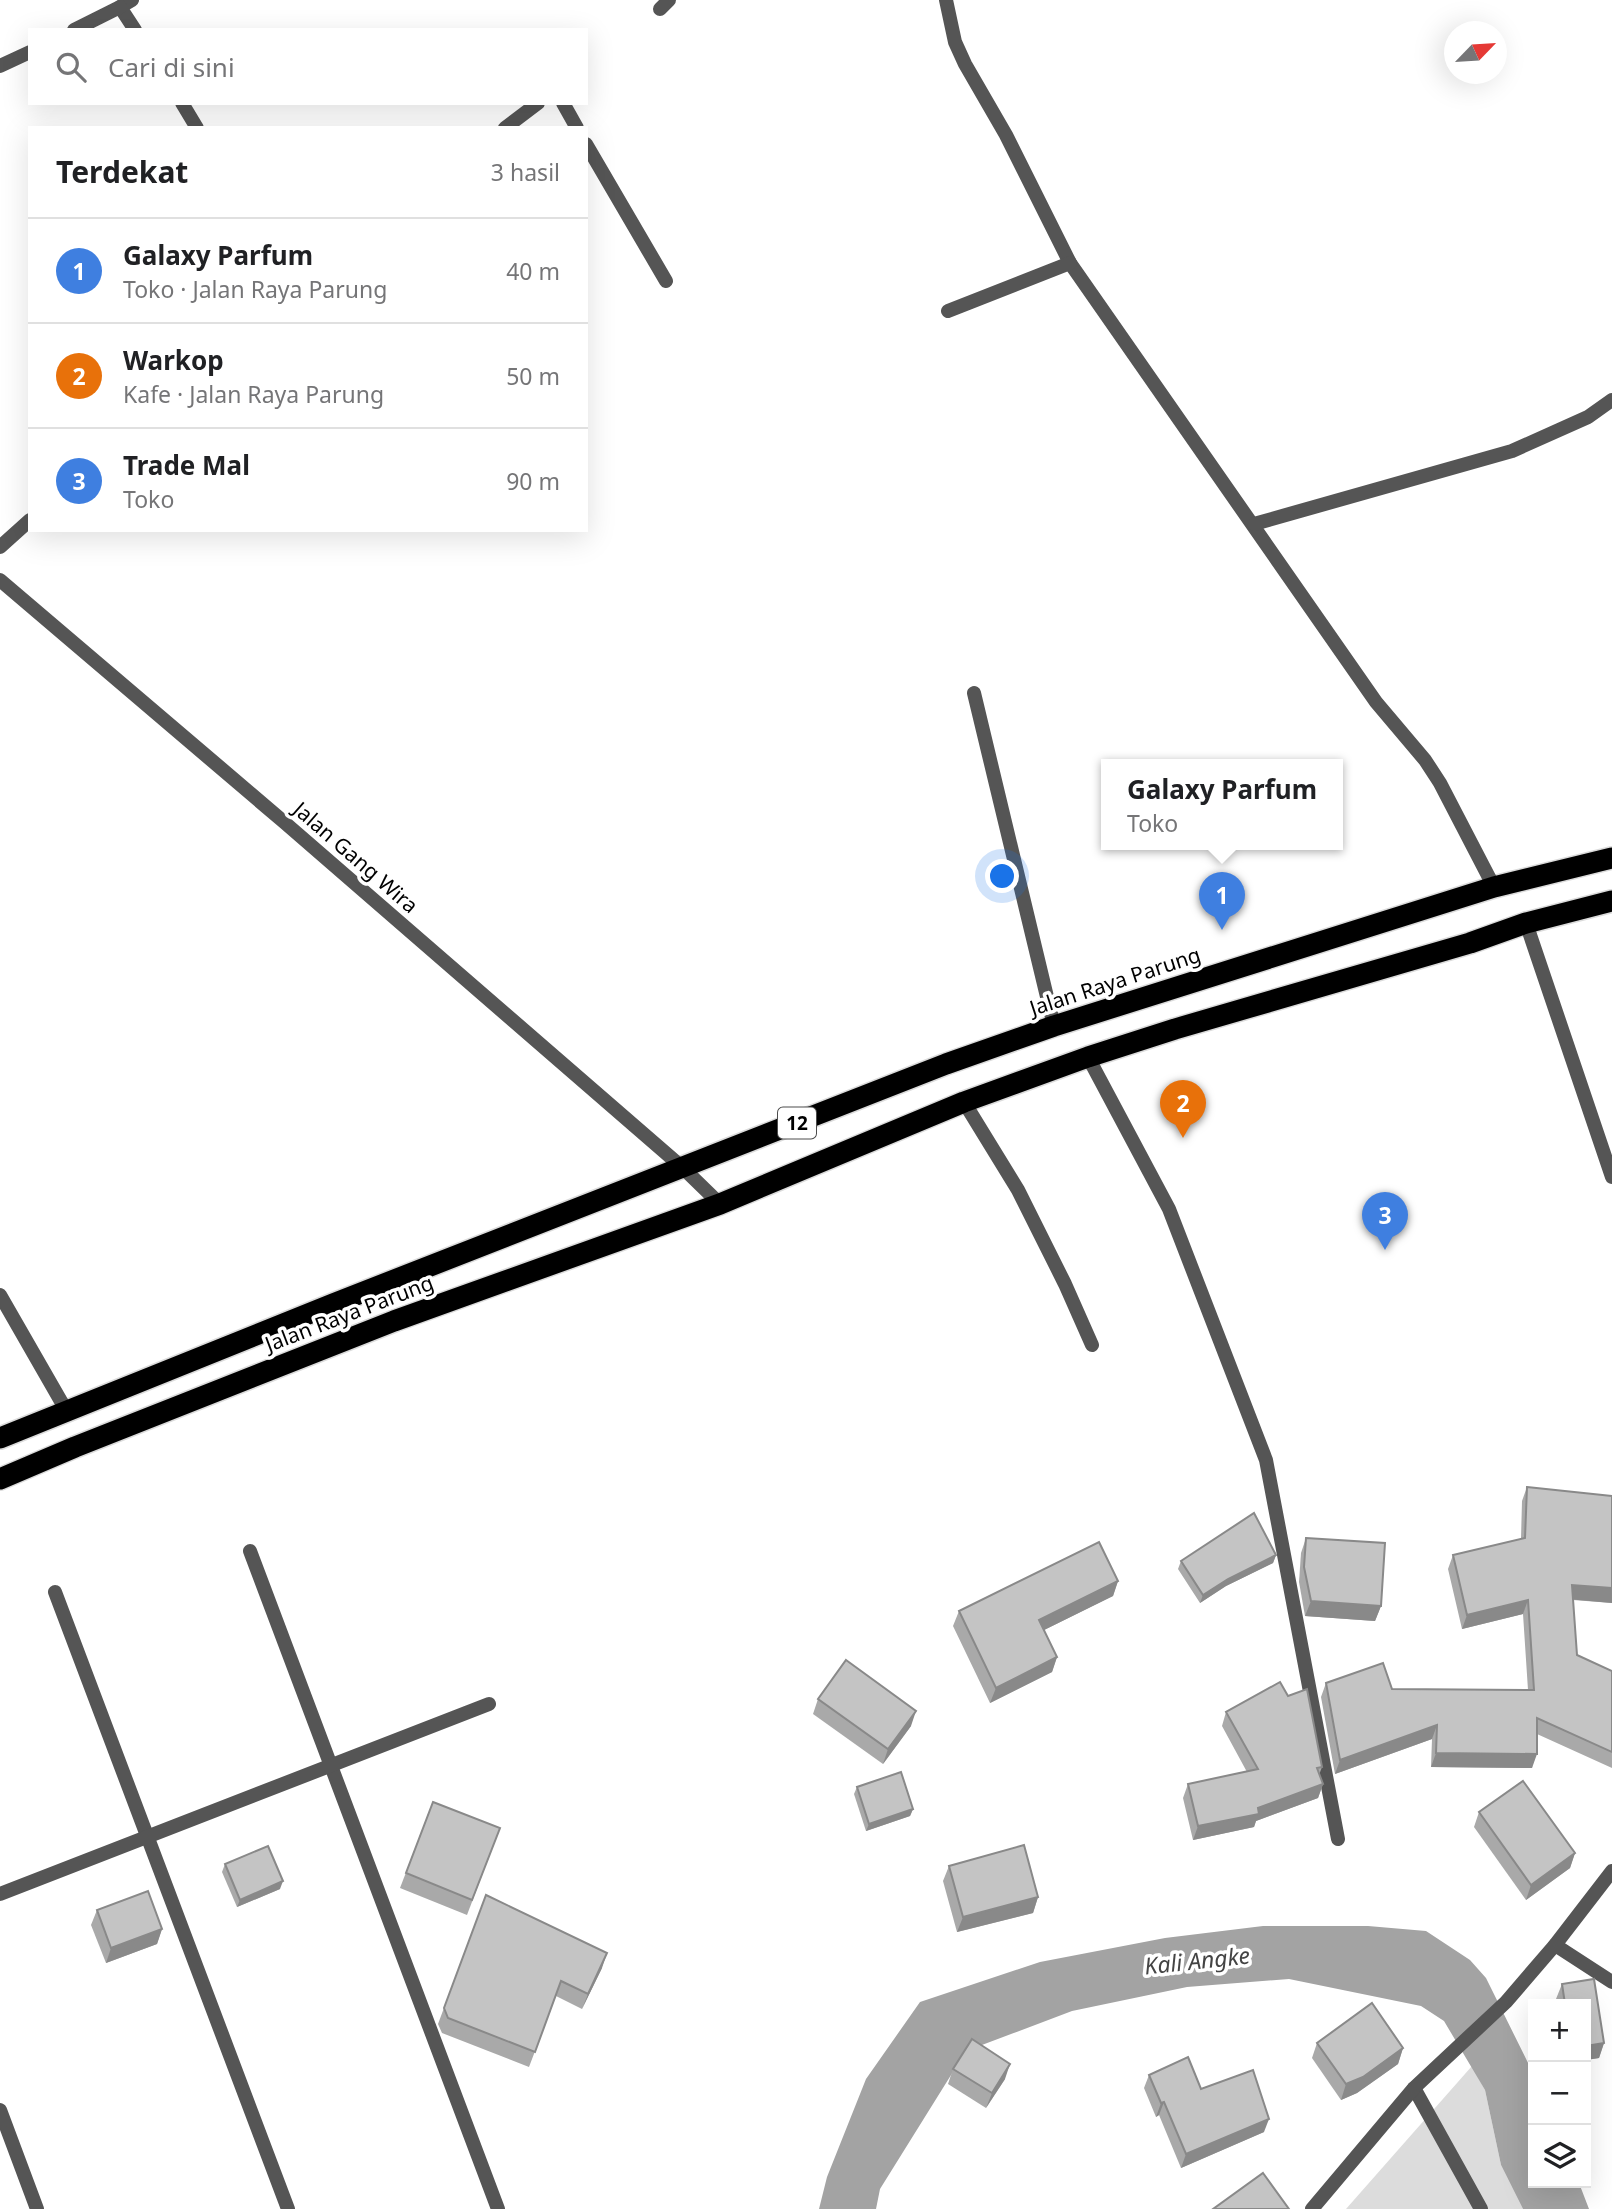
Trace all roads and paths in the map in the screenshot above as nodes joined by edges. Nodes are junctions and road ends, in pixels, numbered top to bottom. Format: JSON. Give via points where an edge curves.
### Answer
{"nodes":[{"id":1,"x":946,"y":0,"type":"edge"},
{"id":2,"x":126,"y":3,"type":"edge"},
{"id":3,"x":78,"y":28,"type":"edge"},
{"id":4,"x":134,"y":28,"type":"edge"},
{"id":5,"x":28,"y":53,"type":"edge"},
{"id":6,"x":0,"y":66,"type":"edge"},
{"id":7,"x":183,"y":105,"type":"edge"},
{"id":8,"x":535,"y":105,"type":"edge"},
{"id":9,"x":564,"y":105,"type":"edge"},
{"id":10,"x":196,"y":126,"type":"edge"},
{"id":11,"x":508,"y":126,"type":"edge"},
{"id":12,"x":576,"y":126,"type":"edge"},
{"id":13,"x":588,"y":147,"type":"edge"},
{"id":14,"x":1070,"y":263,"type":"junction"},
{"id":15,"x":666,"y":281,"type":"dead end"},
{"id":16,"x":948,"y":311,"type":"dead end"},
{"id":17,"x":1612,"y":400,"type":"edge"},
{"id":18,"x":28,"y":522,"type":"edge"},
{"id":19,"x":1254,"y":524,"type":"junction"},
{"id":20,"x":0,"y":547,"type":"edge"},
{"id":21,"x":0,"y":580,"type":"edge"},
{"id":22,"x":974,"y":693,"type":"dead end"},
{"id":23,"x":1612,"y":858,"type":"edge"},
{"id":24,"x":1494,"y":887,"type":"junction"},
{"id":25,"x":1612,"y":901,"type":"edge"},
{"id":26,"x":1527,"y":923,"type":"junction"},
{"id":27,"x":1054,"y":1026,"type":"junction"},
{"id":28,"x":1088,"y":1057,"type":"junction"},
{"id":29,"x":964,"y":1102,"type":"junction"},
{"id":30,"x":682,"y":1168,"type":"junction"},
{"id":31,"x":1612,"y":1177,"type":"edge"},
{"id":32,"x":720,"y":1205,"type":"junction"},
{"id":33,"x":0,"y":1295,"type":"edge"},
{"id":34,"x":1092,"y":1345,"type":"dead end"},
{"id":35,"x":66,"y":1410,"type":"junction"},
{"id":36,"x":0,"y":1438,"type":"edge"},
{"id":37,"x":0,"y":1479,"type":"edge"},
{"id":38,"x":250,"y":1551,"type":"dead end"},
{"id":39,"x":55,"y":1592,"type":"dead end"},
{"id":40,"x":489,"y":1704,"type":"dead end"},
{"id":41,"x":331,"y":1765,"type":"junction"},
{"id":42,"x":147,"y":1836,"type":"junction"},
{"id":43,"x":1338,"y":1839,"type":"dead end"},
{"id":44,"x":1612,"y":1871,"type":"edge"},
{"id":45,"x":0,"y":1894,"type":"edge"},
{"id":46,"x":1555,"y":1945,"type":"junction"},
{"id":47,"x":1612,"y":1982,"type":"edge"},
{"id":48,"x":1414,"y":2088,"type":"junction"},
{"id":49,"x":0,"y":2110,"type":"edge"},
{"id":50,"x":37,"y":2209,"type":"edge"},
{"id":51,"x":288,"y":2209,"type":"edge"},
{"id":52,"x":498,"y":2209,"type":"edge"},
{"id":53,"x":1312,"y":2209,"type":"edge"},
{"id":54,"x":1480,"y":2209,"type":"edge"}],
"edges":[{"from":1,"to":14,"type":"street","via":[[965,64]]},
{"from":2,"to":3,"type":"street"},
{"from":2,"to":4,"type":"street"},
{"from":5,"to":6,"type":"street"},
{"from":7,"to":10,"type":"street"},
{"from":8,"to":11,"type":"street"},
{"from":9,"to":12,"type":"street"},
{"from":13,"to":15,"type":"street"},
{"from":14,"to":16,"type":"street"},
{"from":14,"to":19,"type":"street"},
{"from":17,"to":19,"type":"street","via":[[1511,451]]},
{"from":18,"to":20,"type":"street"},
{"from":19,"to":24,"type":"street","via":[[1376,702],[1425,760]]},
{"from":21,"to":30,"type":"street","name":"Jalan Gang Wira"},
{"from":22,"to":27,"type":"street"},
{"from":23,"to":24,"type":"highway","name":"Jalan Raya Parung","number":"12"},
{"from":24,"to":27,"type":"highway","name":"Jalan Raya Parung","number":"12"},
{"from":25,"to":26,"type":"highway","name":"Jalan Raya Parung","number":"12"},
{"from":26,"to":28,"type":"highway","name":"Jalan Raya Parung","number":"12"},
{"from":26,"to":31,"type":"street"},
{"from":27,"to":30,"type":"highway","name":"Jalan Raya Parung","number":"12","via":[[946,1063]]},
{"from":28,"to":29,"type":"highway","name":"Jalan Raya Parung","number":"12"},
{"from":28,"to":43,"type":"street","via":[[1169,1209],[1266,1460]]},
{"from":29,"to":32,"type":"highway","name":"Jalan Raya Parung","number":"12"},
{"from":29,"to":34,"type":"street","via":[[1018,1190]]},
{"from":30,"to":32,"type":"street"},
{"from":30,"to":35,"type":"highway","name":"Jalan Raya Parung","number":"12"},
{"from":32,"to":37,"type":"highway","name":"Jalan Raya Parung","number":"12","via":[[394,1321]]},
{"from":33,"to":35,"type":"street"},
{"from":35,"to":36,"type":"highway","name":"Jalan Raya Parung","number":"12"},
{"from":38,"to":41,"type":"street"},
{"from":39,"to":42,"type":"street"},
{"from":40,"to":41,"type":"street"},
{"from":41,"to":42,"type":"street"},
{"from":41,"to":52,"type":"street"},
{"from":42,"to":45,"type":"street"},
{"from":42,"to":51,"type":"street"},
{"from":44,"to":46,"type":"street"},
{"from":46,"to":47,"type":"street"},
{"from":46,"to":48,"type":"street","via":[[1506,2002]]},
{"from":48,"to":53,"type":"street"},
{"from":48,"to":54,"type":"street"},
{"from":49,"to":50,"type":"street"}]}
